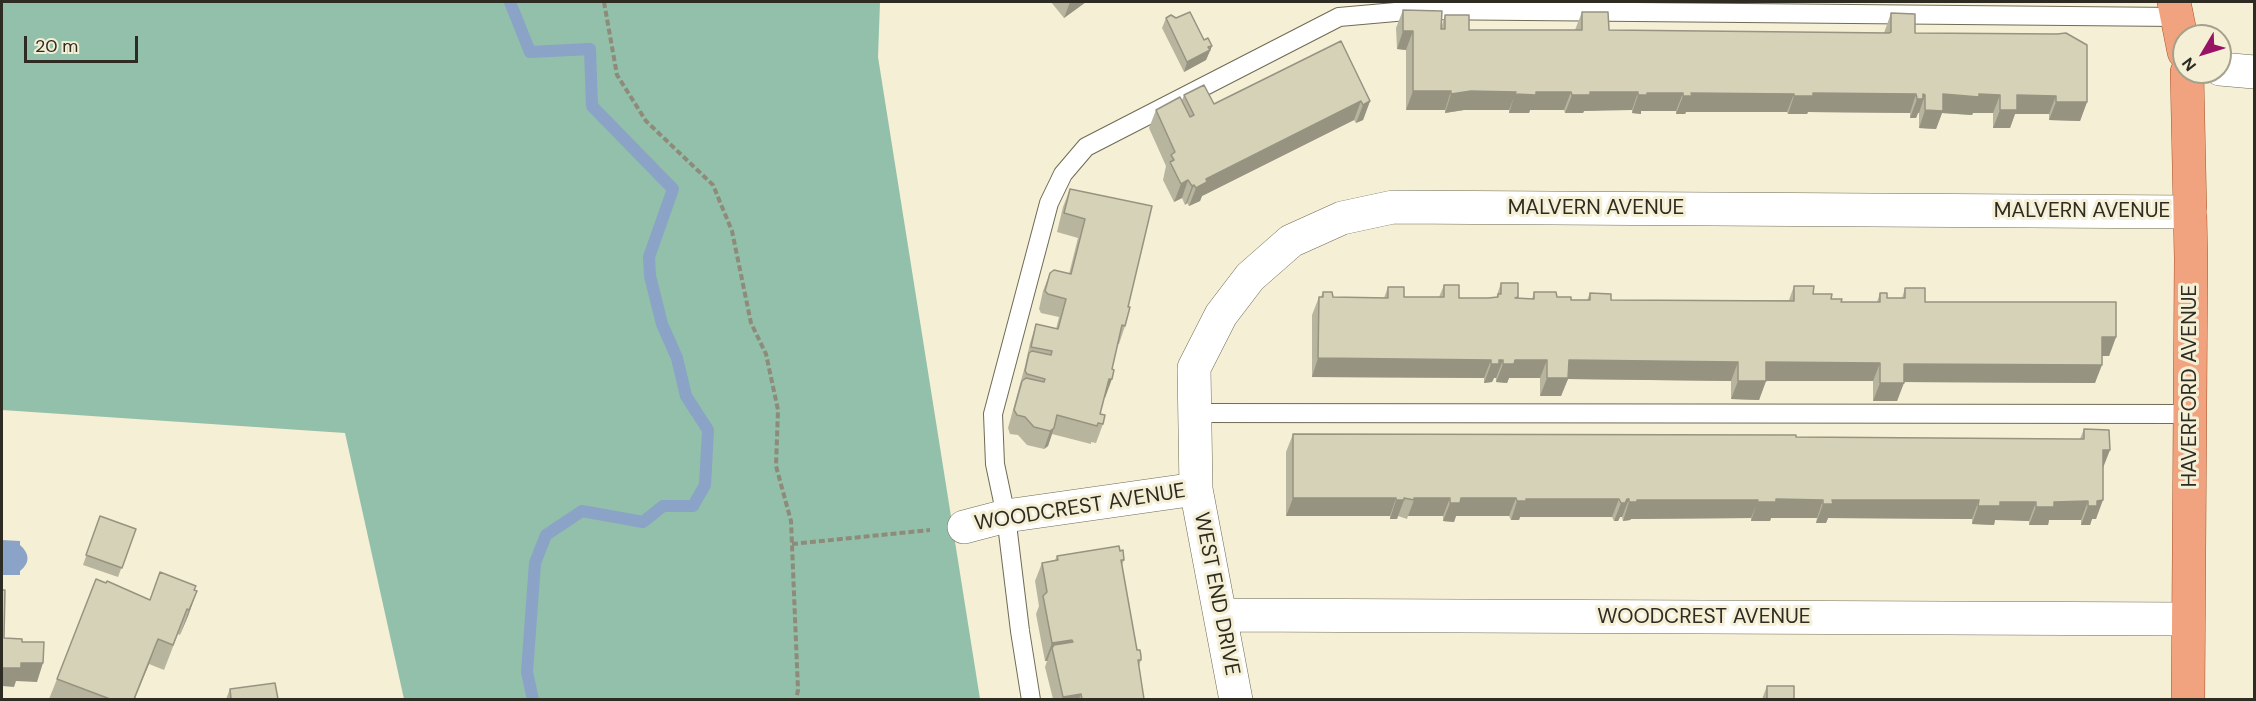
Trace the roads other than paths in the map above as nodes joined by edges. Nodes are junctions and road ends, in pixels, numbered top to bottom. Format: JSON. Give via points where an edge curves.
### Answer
{"nodes":[{"id":1,"x":2176,"y":9,"type":"edge"},
{"id":2,"x":2179,"y":24,"type":"edge"},
{"id":3,"x":2232,"y":70,"type":"edge"},
{"id":4,"x":2254,"y":72,"type":"edge"},
{"id":5,"x":2187,"y":84,"type":"edge"},
{"id":6,"x":2190,"y":212,"type":"junction"},
{"id":7,"x":1195,"y":413,"type":"junction"},
{"id":8,"x":2191,"y":414,"type":"junction"},
{"id":9,"x":1196,"y":489,"type":"junction"},
{"id":10,"x":1006,"y":516,"type":"junction"},
{"id":11,"x":964,"y":526,"type":"road end"},
{"id":12,"x":1221,"y":615,"type":"junction"},
{"id":13,"x":2188,"y":619,"type":"junction"},
{"id":14,"x":1032,"y":699,"type":"edge"},
{"id":15,"x":1236,"y":699,"type":"edge"},
{"id":16,"x":2188,"y":699,"type":"edge"}],
"edges":[{"from":1,"to":2,"type":"main road"},
{"from":1,"to":10,"type":"lane","via":[[1418,10],[1340,17],[1086,147],[1063,174],[1049,203],[993,414],[995,464]]},
{"from":3,"to":4,"type":"street"},
{"from":5,"to":6,"type":"main road","name":"HAVERFORD AVENUE"},
{"from":6,"to":7,"type":"street","name":"MALVERN AVENUE","via":[[1393,207],[1342,218],[1291,241],[1250,277],[1221,315],[1194,368]]},
{"from":6,"to":8,"type":"main road","name":"HAVERFORD AVENUE"},
{"from":7,"to":8,"type":"lane"},
{"from":7,"to":9,"type":"street","name":"MALVERN AVENUE"},
{"from":8,"to":13,"type":"main road","name":"HAVERFORD AVENUE"},
{"from":9,"to":10,"type":"street","name":"WOODCREST AVENUE"},
{"from":9,"to":12,"type":"street","name":"WEST END DRIVE"},
{"from":10,"to":11,"type":"street","name":"WOODCREST AVENUE"},
{"from":10,"to":14,"type":"lane"},
{"from":12,"to":13,"type":"street","name":"WOODCREST AVENUE"},
{"from":12,"to":15,"type":"street","name":"WEST END DRIVE"},
{"from":13,"to":16,"type":"main road","name":"HAVERFORD AVENUE"}]}
